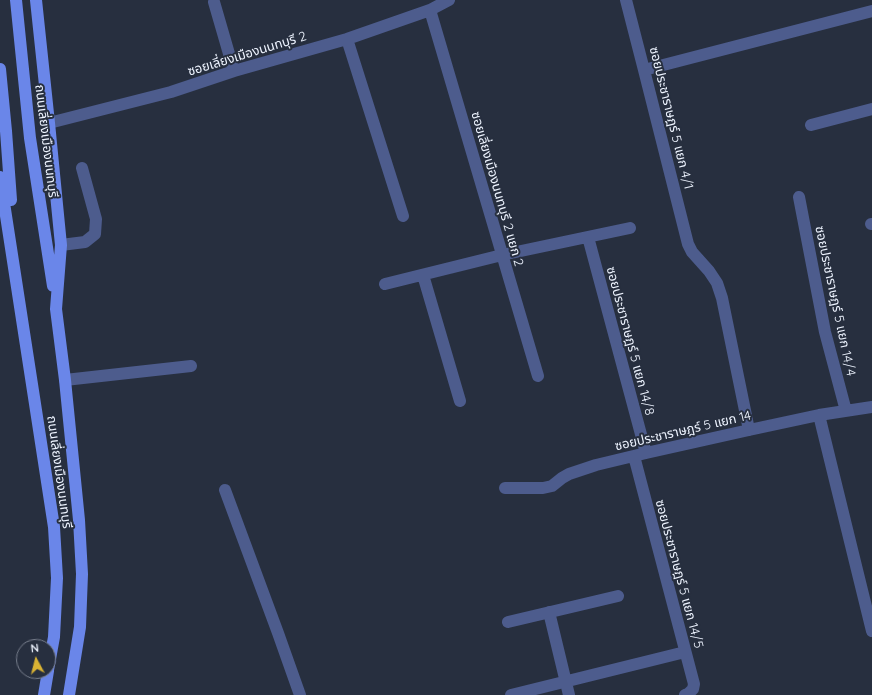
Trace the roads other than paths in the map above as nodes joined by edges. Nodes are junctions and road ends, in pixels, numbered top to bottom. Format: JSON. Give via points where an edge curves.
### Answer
{"nodes":[{"id":1,"x":16,"y":0,"type":"edge"},
{"id":2,"x":36,"y":0,"type":"edge"},
{"id":3,"x":449,"y":0,"type":"edge"},
{"id":4,"x":626,"y":0,"type":"edge"},
{"id":5,"x":214,"y":2,"type":"dead end"},
{"id":6,"x":430,"y":10,"type":"junction"},
{"id":7,"x":872,"y":10,"type":"edge"},
{"id":8,"x":347,"y":39,"type":"junction"},
{"id":9,"x":0,"y":69,"type":"edge"},
{"id":10,"x":644,"y":70,"type":"junction"},
{"id":11,"x":234,"y":71,"type":"junction"},
{"id":12,"x":872,"y":109,"type":"edge"},
{"id":13,"x":50,"y":123,"type":"junction"},
{"id":14,"x":811,"y":125,"type":"dead end"},
{"id":15,"x":82,"y":168,"type":"dead end"},
{"id":16,"x":0,"y":177,"type":"edge"},
{"id":17,"x":799,"y":197,"type":"dead end"},
{"id":18,"x":403,"y":216,"type":"dead end"},
{"id":19,"x":630,"y":228,"type":"dead end"},
{"id":20,"x":588,"y":237,"type":"junction"},
{"id":21,"x":60,"y":245,"type":"junction"},
{"id":22,"x":502,"y":255,"type":"junction"},
{"id":23,"x":423,"y":275,"type":"junction"},
{"id":24,"x":16,"y":280,"type":"junction"},
{"id":25,"x":386,"y":284,"type":"dead end"},
{"id":26,"x":56,"y":309,"type":"junction"},
{"id":27,"x":191,"y":366,"type":"dead end"},
{"id":28,"x":538,"y":376,"type":"dead end"},
{"id":29,"x":65,"y":380,"type":"junction"},
{"id":30,"x":460,"y":401,"type":"dead end"},
{"id":31,"x":872,"y":407,"type":"edge"},
{"id":32,"x":846,"y":411,"type":"junction"},
{"id":33,"x":819,"y":415,"type":"junction"},
{"id":34,"x":749,"y":430,"type":"junction"},
{"id":35,"x":646,"y":453,"type":"junction"},
{"id":36,"x":634,"y":456,"type":"junction"},
{"id":37,"x":504,"y":488,"type":"dead end"},
{"id":38,"x":225,"y":490,"type":"dead end"},
{"id":39,"x":618,"y":596,"type":"dead end"},
{"id":40,"x":549,"y":612,"type":"junction"},
{"id":41,"x":508,"y":622,"type":"dead end"},
{"id":42,"x":872,"y":631,"type":"edge"},
{"id":43,"x":54,"y":639,"type":"edge"},
{"id":44,"x":685,"y":652,"type":"junction"},
{"id":45,"x":47,"y":679,"type":"edge"},
{"id":46,"x":566,"y":681,"type":"junction"},
{"id":47,"x":517,"y":694,"type":"edge"},
{"id":48,"x":44,"y":695,"type":"edge"},
{"id":49,"x":69,"y":695,"type":"edge"},
{"id":50,"x":300,"y":695,"type":"edge"},
{"id":51,"x":569,"y":695,"type":"edge"},
{"id":52,"x":685,"y":695,"type":"edge"}],
"edges":[{"from":1,"to":26,"type":"main road","name":"ถนนเลี่ยงเมืองนนทบุรี","via":[[30,138]]},
{"from":2,"to":13,"type":"main road","name":"ถนนเลี่ยงเมืองนนทบุรี"},
{"from":3,"to":6,"type":"street","name":"ซอยเลี่ยงเมืองนนทบุรี 2"},
{"from":4,"to":10,"type":"street","name":"ซอยประชาราษฎร์ 5 แยก 4/1"},
{"from":5,"to":11,"type":"street"},
{"from":6,"to":8,"type":"street","name":"ซอยเลี่ยงเมืองนนทบุรี 2"},
{"from":6,"to":22,"type":"street","name":"ซอยเลี่ยงเมืองนนทบุรี 2 แยก 2"},
{"from":7,"to":10,"type":"street"},
{"from":8,"to":11,"type":"street","name":"ซอยเลี่ยงเมืองนนทบุรี 2"},
{"from":8,"to":18,"type":"street"},
{"from":9,"to":24,"type":"main road","name":"ถนนเลี่ยงเมืองนนทบุรี"},
{"from":10,"to":34,"type":"street","name":"ซอยประชาราษฎร์ 5 แยก 4/1","via":[[688,244],[717,283],[722,298]]},
{"from":11,"to":13,"type":"street","name":"ซอยเลี่ยงเมืองนนทบุรี 2","via":[[171,92]]},
{"from":12,"to":14,"type":"street"},
{"from":13,"to":21,"type":"main road","name":"ถนนเลี่ยงเมืองนนทบุรี"},
{"from":15,"to":21,"type":"street","via":[[96,219],[95,234],[85,242]]},
{"from":16,"to":24,"type":"main road","name":"ถนนเลี่ยงเมืองนนทบุรี"},
{"from":17,"to":32,"type":"street","name":"ซอยประชาราษฎร์ 5 แยก 14/4","via":[[825,332]]},
{"from":19,"to":20,"type":"street"},
{"from":20,"to":22,"type":"street"},
{"from":20,"to":35,"type":"street","name":"ซอยประชาราษฎร์ 5 แยก 14/8"},
{"from":21,"to":26,"type":"main road","name":"ถนนเลี่ยงเมืองนนทบุรี"},
{"from":22,"to":23,"type":"street"},
{"from":22,"to":28,"type":"street","name":"ซอยเลี่ยงเมืองนนทบุรี 2 แยก 2"},
{"from":23,"to":25,"type":"street"},
{"from":23,"to":30,"type":"street"},
{"from":24,"to":43,"type":"main road","name":"ถนนเลี่ยงเมืองนนทบุรี","via":[[54,527],[57,578]]},
{"from":26,"to":29,"type":"main road","name":"ถนนเลี่ยงเมืองนนทบุรี"},
{"from":27,"to":29,"type":"street"},
{"from":29,"to":49,"type":"main road","name":"ถนนเลี่ยงเมืองนนทบุรี","via":[[82,574],[80,627]]},
{"from":31,"to":32,"type":"street","name":"ซอยประชาราษฎร์ 5 แยก 14"},
{"from":32,"to":33,"type":"street","name":"ซอยประชาราษฎร์ 5 แยก 14"},
{"from":33,"to":34,"type":"street","name":"ซอยประชาราษฎร์ 5 แยก 14"},
{"from":33,"to":42,"type":"street"},
{"from":34,"to":35,"type":"street","name":"ซอยประชาราษฎร์ 5 แยก 14"},
{"from":35,"to":36,"type":"street","name":"ซอยประชาราษฎร์ 5 แยก 14"},
{"from":36,"to":37,"type":"street","name":"ซอยประชาราษฎร์ 5 แยก 14","via":[[569,474],[548,487]]},
{"from":36,"to":44,"type":"street","name":"ซอยประชาราษฎร์ 5 แยก 14/5"},
{"from":38,"to":50,"type":"street"},
{"from":39,"to":40,"type":"street"},
{"from":40,"to":41,"type":"street"},
{"from":40,"to":46,"type":"street"},
{"from":44,"to":46,"type":"street"},
{"from":44,"to":52,"type":"street","name":"ซอยประชาราษฎร์ 5 แยก 14/5","via":[[694,684],[693,689]]},
{"from":45,"to":48,"type":"main road","name":"ถนนเลี่ยงเมืองนนทบุรี"},
{"from":46,"to":47,"type":"street"},
{"from":46,"to":51,"type":"street"}]}
